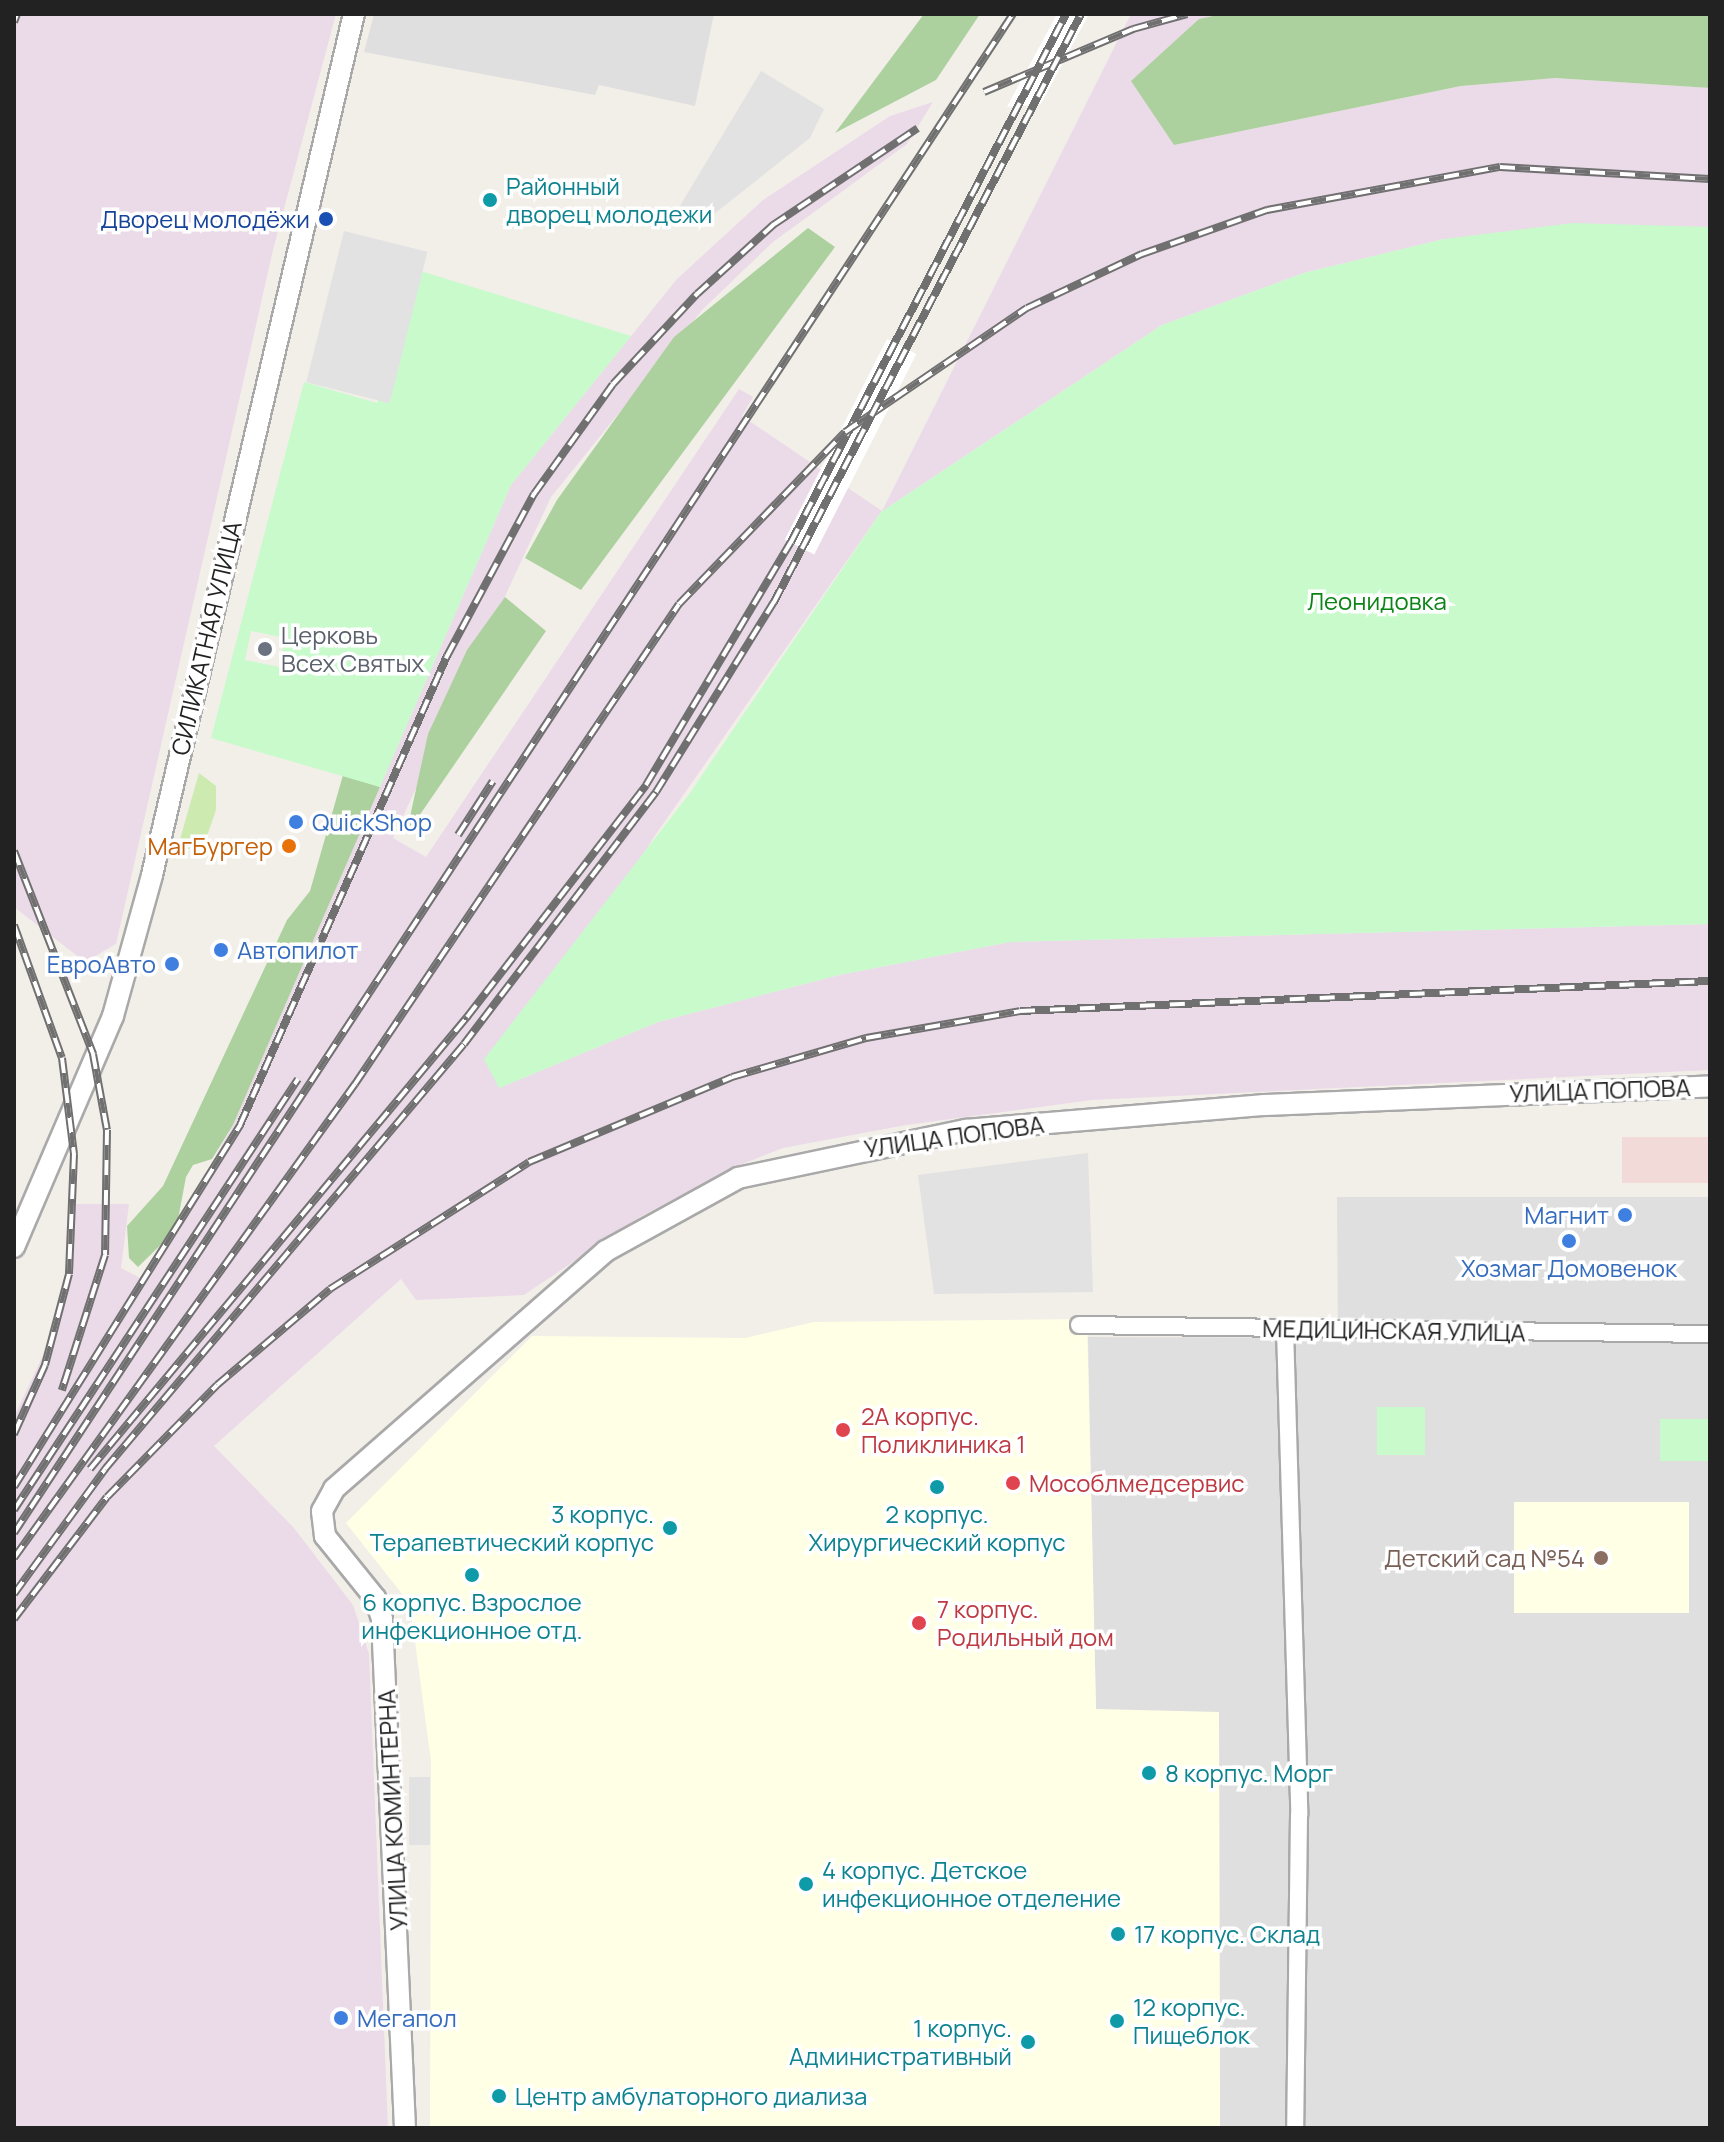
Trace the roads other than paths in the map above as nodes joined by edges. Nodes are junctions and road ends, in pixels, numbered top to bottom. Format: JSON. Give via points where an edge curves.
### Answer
{"nodes":[{"id":1,"x":354,"y":14,"type":"edge"},
{"id":2,"x":1710,"y":1086,"type":"edge"},
{"id":3,"x":38,"y":1204,"type":"junction"},
{"id":4,"x":14,"y":1221,"type":"edge"},
{"id":5,"x":14,"y":1247,"type":"edge"},
{"id":6,"x":1079,"y":1325,"type":"dead end"},
{"id":7,"x":1285,"y":1329,"type":"junction"},
{"id":8,"x":1710,"y":1334,"type":"edge"},
{"id":9,"x":322,"y":1511,"type":"joint"},
{"id":10,"x":405,"y":2128,"type":"edge"},
{"id":11,"x":1295,"y":2128,"type":"edge"}],
"edges":[{"from":1,"to":3,"type":"street","name":"СИЛИКАТНАЯ УЛИЦА","via":[[152,875],[113,1016]]},
{"from":2,"to":9,"type":"street","name":"УЛИЦА ПОПОВА","via":[[1264,1105],[966,1130],[738,1178],[606,1251],[334,1489]]},
{"from":3,"to":4,"type":"street"},
{"from":3,"to":5,"type":"street","name":"СИЛИКАТНАЯ УЛИЦА"},
{"from":6,"to":7,"type":"street","name":"МЕДИЦИНСКАЯ УЛИЦА"},
{"from":7,"to":8,"type":"street","name":"МЕДИЦИНСКАЯ УЛИЦА"},
{"from":7,"to":11,"type":"street","via":[[1299,1815]]},
{"from":9,"to":10,"type":"street","name":"УЛИЦА КОМИНТЕРНА","via":[[325,1536],[375,1598],[382,1619]]}]}
